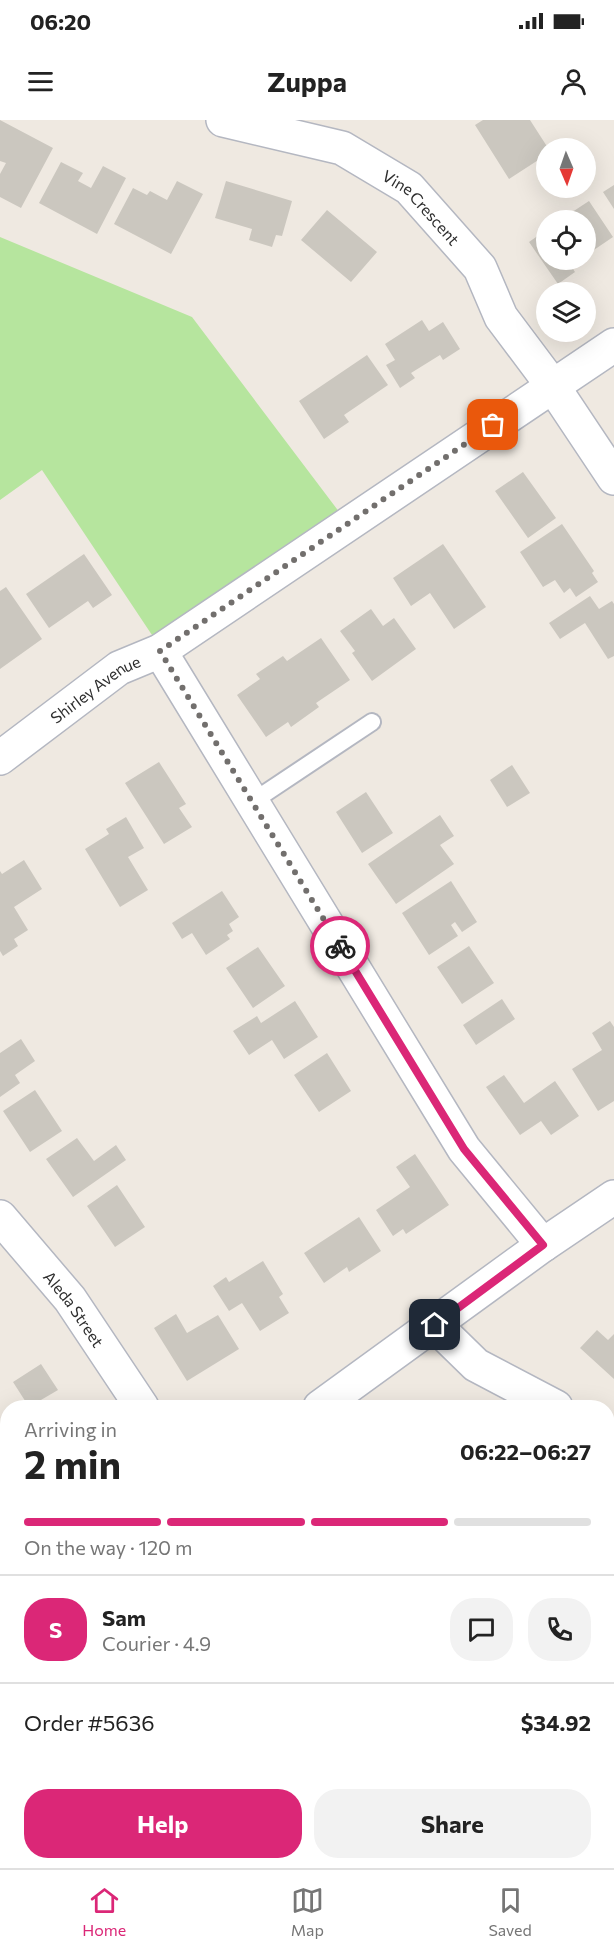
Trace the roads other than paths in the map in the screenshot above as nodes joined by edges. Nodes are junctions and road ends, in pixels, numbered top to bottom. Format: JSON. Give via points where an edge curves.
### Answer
{"nodes":[{"id":1,"x":223,"y":120,"type":"edge"},
{"id":2,"x":614,"y":345,"type":"edge"},
{"id":3,"x":552,"y":386,"type":"junction"},
{"id":4,"x":614,"y":478,"type":"edge"},
{"id":5,"x":160,"y":651,"type":"junction"},
{"id":6,"x":372,"y":722,"type":"dead end"},
{"id":7,"x":0,"y":758,"type":"edge"},
{"id":8,"x":252,"y":802,"type":"junction"},
{"id":9,"x":614,"y":1197,"type":"edge"},
{"id":10,"x":0,"y":1217,"type":"edge"},
{"id":11,"x":543,"y":1245,"type":"junction"},
{"id":12,"x":435,"y":1325,"type":"junction"},
{"id":13,"x":137,"y":1400,"type":"edge"},
{"id":14,"x":330,"y":1400,"type":"edge"},
{"id":15,"x":543,"y":1400,"type":"edge"}],
"edges":[{"from":1,"to":3,"type":"street","name":"Vine Crescent","via":[[342,148],[409,188],[480,268],[501,317]]},
{"from":2,"to":3,"type":"street","name":"Shirley Avenue"},
{"from":3,"to":4,"type":"street","name":"Vine Crescent"},
{"from":3,"to":5,"type":"street","name":"Shirley Avenue"},
{"from":5,"to":7,"type":"street","name":"Shirley Avenue","via":[[119,668]]},
{"from":5,"to":8,"type":"street"},
{"from":6,"to":8,"type":"lane"},
{"from":8,"to":11,"type":"street","via":[[464,1149]]},
{"from":9,"to":11,"type":"street"},
{"from":10,"to":13,"type":"street","name":"Aleda Street","via":[[70,1299]]},
{"from":11,"to":12,"type":"street"},
{"from":12,"to":14,"type":"street"},
{"from":12,"to":15,"type":"street","via":[[476,1365]]}]}
